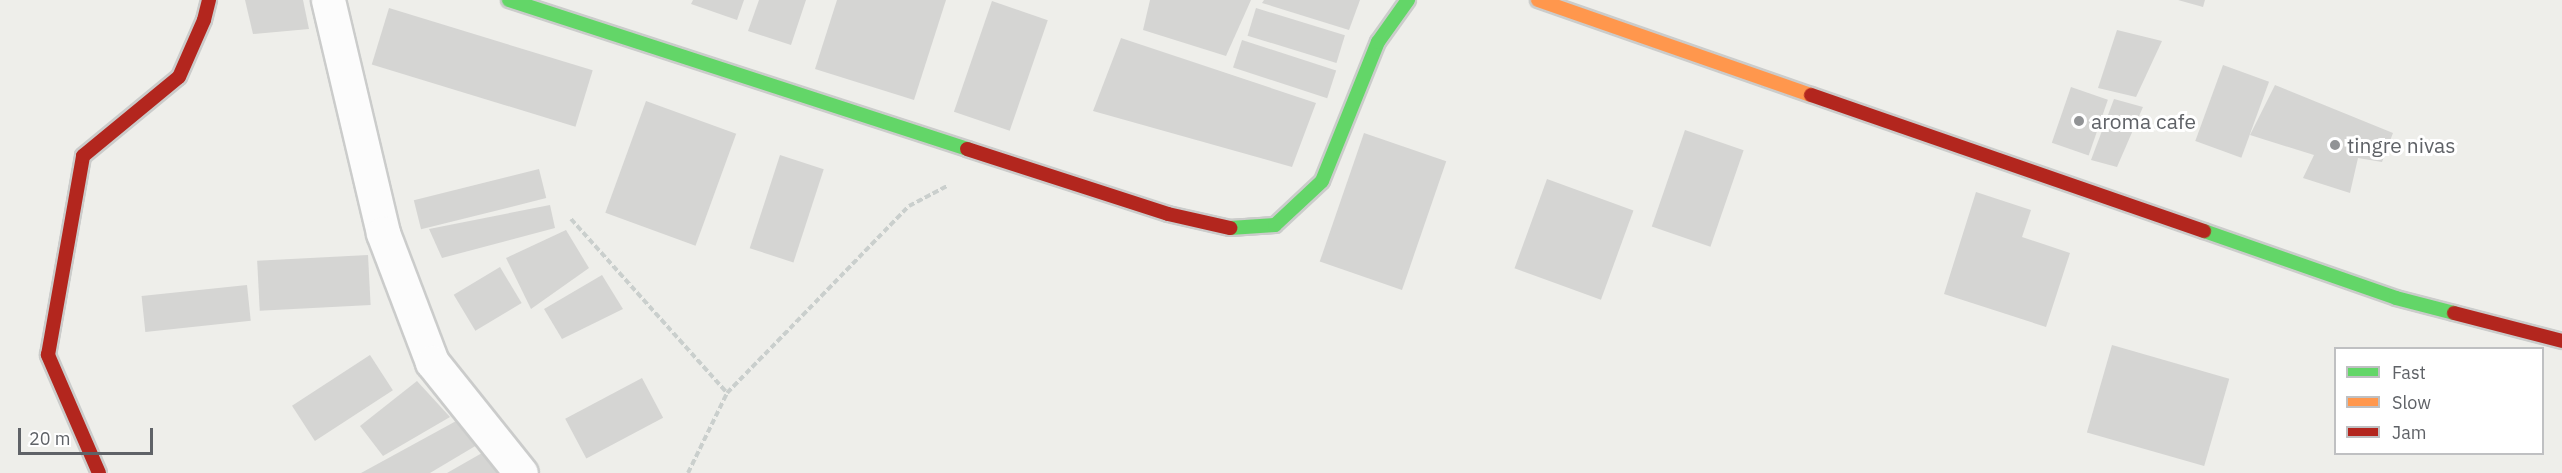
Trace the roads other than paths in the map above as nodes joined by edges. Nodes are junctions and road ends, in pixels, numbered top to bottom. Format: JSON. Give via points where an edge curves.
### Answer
{"nodes":[{"id":1,"x":209,"y":0,"type":"edge"},
{"id":2,"x":328,"y":0,"type":"edge"},
{"id":3,"x":508,"y":0,"type":"edge"},
{"id":4,"x":1408,"y":0,"type":"edge"},
{"id":5,"x":1538,"y":0,"type":"edge"},
{"id":6,"x":2562,"y":341,"type":"edge"},
{"id":7,"x":99,"y":473,"type":"edge"},
{"id":8,"x":521,"y":473,"type":"edge"}],
"edges":[{"from":1,"to":7,"type":"street","via":[[179,76],[83,156],[48,355]]},
{"from":2,"to":8,"type":"street","via":[[383,232],[432,362]]},
{"from":3,"to":4,"type":"street","via":[[1168,214],[1226,228],[1275,225],[1322,181],[1378,42]]},
{"from":5,"to":6,"type":"street","via":[[2396,298]]}]}
